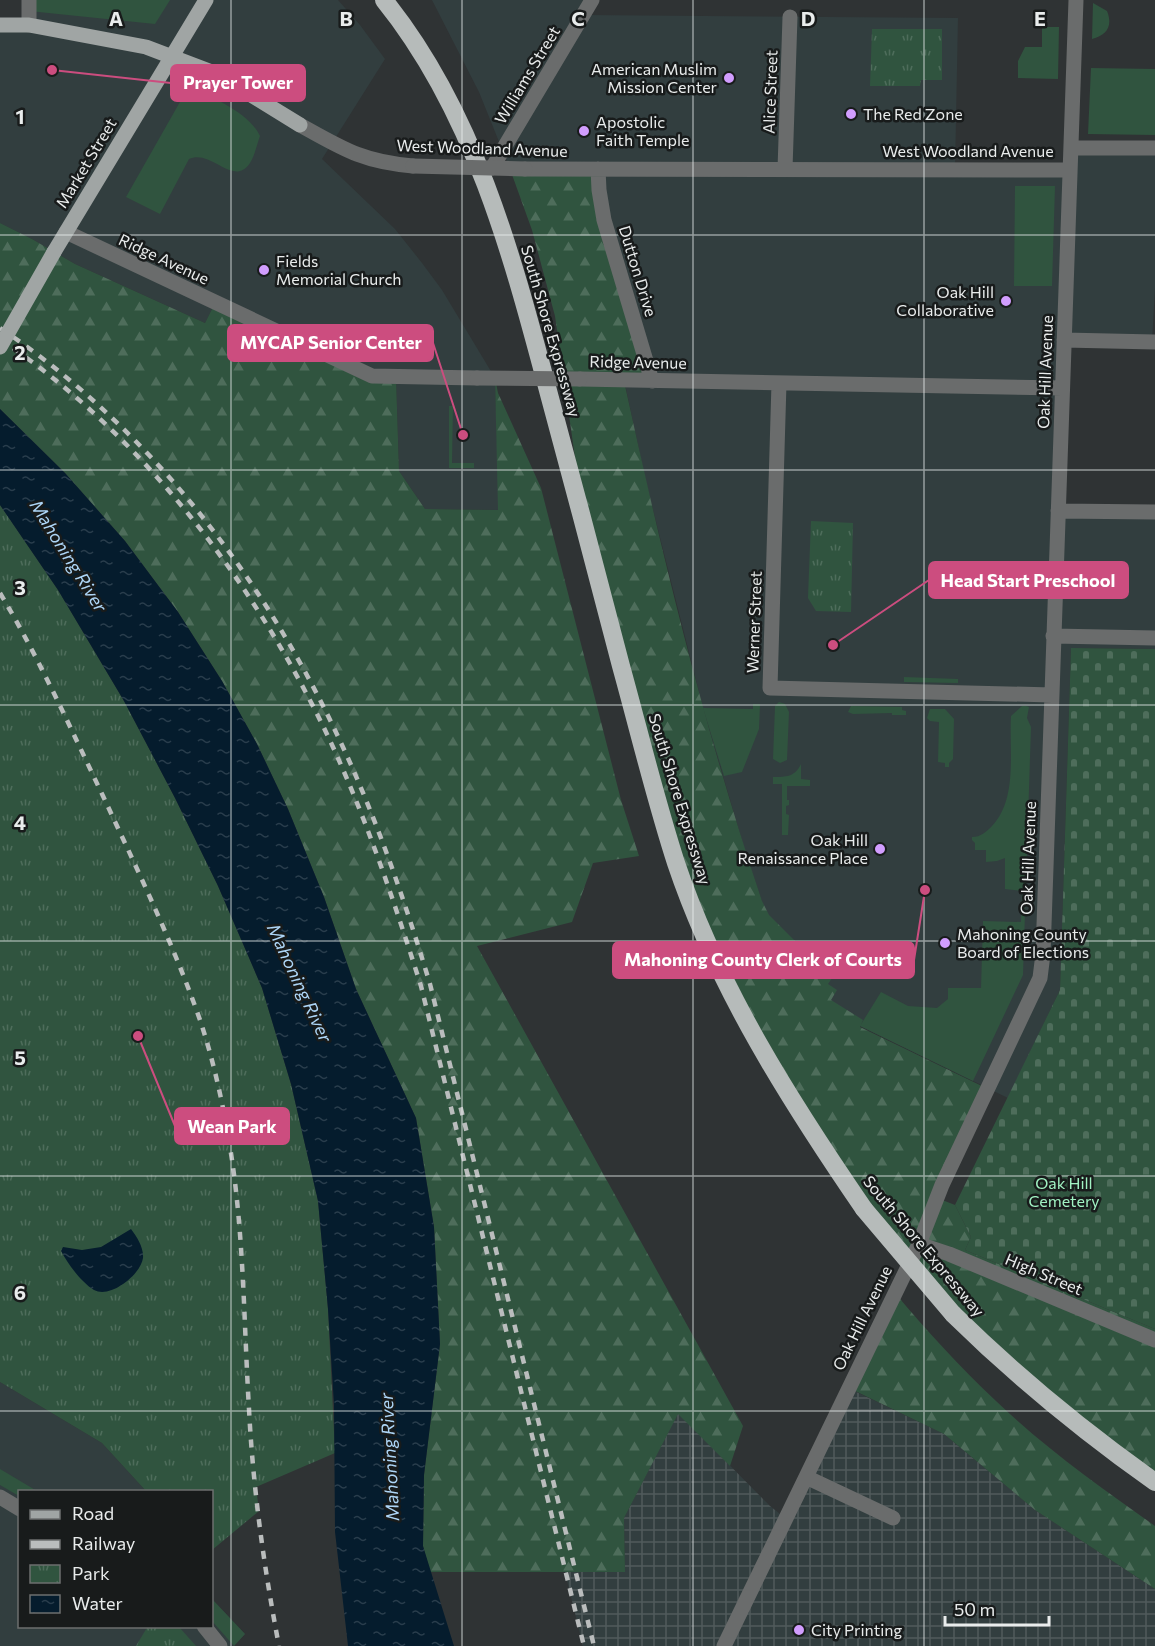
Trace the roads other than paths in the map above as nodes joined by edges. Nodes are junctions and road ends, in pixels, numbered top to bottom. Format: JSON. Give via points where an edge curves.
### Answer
{"nodes":[{"id":1,"x":29,"y":0,"type":"edge"},
{"id":2,"x":206,"y":0,"type":"edge"},
{"id":3,"x":384,"y":0,"type":"edge"},
{"id":4,"x":592,"y":0,"type":"edge"},
{"id":5,"x":1076,"y":0,"type":"edge"},
{"id":6,"x":790,"y":17,"type":"dead end"},
{"id":7,"x":0,"y":25,"type":"edge"},
{"id":8,"x":29,"y":25,"type":"junction"},
{"id":9,"x":172,"y":57,"type":"junction"},
{"id":10,"x":300,"y":125,"type":"joint"},
{"id":11,"x":1071,"y":148,"type":"junction"},
{"id":12,"x":1155,"y":148,"type":"edge"},
{"id":13,"x":492,"y":168,"type":"junction"},
{"id":14,"x":598,"y":169,"type":"junction"},
{"id":15,"x":785,"y":169,"type":"junction"},
{"id":16,"x":1070,"y":170,"type":"junction"},
{"id":17,"x":66,"y":232,"type":"junction"},
{"id":18,"x":1064,"y":340,"type":"junction"},
{"id":19,"x":1155,"y":342,"type":"edge"},
{"id":20,"x":0,"y":346,"type":"edge"},
{"id":21,"x":652,"y":381,"type":"junction"},
{"id":22,"x":779,"y":383,"type":"junction"},
{"id":23,"x":1062,"y":388,"type":"junction"},
{"id":24,"x":1058,"y":511,"type":"junction"},
{"id":25,"x":1155,"y":512,"type":"edge"},
{"id":26,"x":1053,"y":636,"type":"junction"},
{"id":27,"x":1155,"y":638,"type":"edge"},
{"id":28,"x":1052,"y":695,"type":"junction"},
{"id":29,"x":919,"y":1244,"type":"junction"},
{"id":30,"x":1155,"y":1340,"type":"edge"},
{"id":31,"x":806,"y":1477,"type":"junction"},
{"id":32,"x":1155,"y":1482,"type":"edge"},
{"id":33,"x":0,"y":1497,"type":"edge"},
{"id":34,"x":18,"y":1508,"type":"edge"},
{"id":35,"x":893,"y":1518,"type":"dead end"},
{"id":36,"x":206,"y":1628,"type":"edge"},
{"id":37,"x":220,"y":1646,"type":"edge"},
{"id":38,"x":724,"y":1646,"type":"edge"}],
"edges":[{"from":1,"to":8,"type":"street"},
{"from":2,"to":9,"type":"main road","name":"Market Street"},
{"from":3,"to":32,"type":"highway","name":"South Shore Expressway","bridge":true,"via":[[430,65],[449,100],[498,217],[664,822],[696,916],[766,1059],[864,1209],[953,1314],[1039,1394]]},
{"from":4,"to":13,"type":"street","name":"Williams Street"},
{"from":5,"to":11,"type":"street","name":"Oak Hill Avenue"},
{"from":6,"to":15,"type":"street","name":"Alice Street"},
{"from":7,"to":8,"type":"main road","name":"West Woodland Avenue"},
{"from":8,"to":9,"type":"main road","name":"West Woodland Avenue","via":[[146,47]]},
{"from":9,"to":10,"type":"main road","name":"West Woodland Avenue","via":[[217,74]]},
{"from":9,"to":17,"type":"main road","name":"Market Street"},
{"from":10,"to":13,"type":"street","name":"West Woodland Avenue","bridge":true,"via":[[348,152],[369,159],[413,166]]},
{"from":11,"to":12,"type":"street","name":"West Woodland Avenue"},
{"from":11,"to":16,"type":"street","name":"Oak Hill Avenue"},
{"from":13,"to":14,"type":"street","name":"West Woodland Avenue","bridge":true},
{"from":14,"to":15,"type":"street","name":"West Woodland Avenue"},
{"from":14,"to":21,"type":"street","name":"Dutton Drive","via":[[604,220]]},
{"from":15,"to":16,"type":"street","name":"West Woodland Avenue"},
{"from":16,"to":18,"type":"street","name":"Oak Hill Avenue"},
{"from":17,"to":20,"type":"main road","name":"Market Street","bridge":true},
{"from":17,"to":21,"type":"street","name":"Ridge Avenue","bridge":true,"via":[[372,376]]},
{"from":18,"to":19,"type":"street"},
{"from":18,"to":23,"type":"street","name":"Oak Hill Avenue"},
{"from":21,"to":22,"type":"street","name":"Ridge Avenue"},
{"from":22,"to":23,"type":"street","name":"Ridge Avenue"},
{"from":22,"to":28,"type":"street","name":"Werner Street","via":[[770,688]]},
{"from":23,"to":24,"type":"street","name":"Oak Hill Avenue"},
{"from":24,"to":25,"type":"street"},
{"from":24,"to":26,"type":"street","name":"Oak Hill Avenue"},
{"from":26,"to":27,"type":"street"},
{"from":26,"to":28,"type":"street","name":"Oak Hill Avenue"},
{"from":28,"to":29,"type":"street","name":"Oak Hill Avenue","via":[[1040,978],[942,1185]]},
{"from":29,"to":30,"type":"street","name":"High Street"},
{"from":29,"to":31,"type":"street","name":"Oak Hill Avenue"},
{"from":31,"to":35,"type":"street"},
{"from":31,"to":38,"type":"street","name":"Oak Hill Avenue"},
{"from":33,"to":34,"type":"street"},
{"from":36,"to":37,"type":"street"}]}
